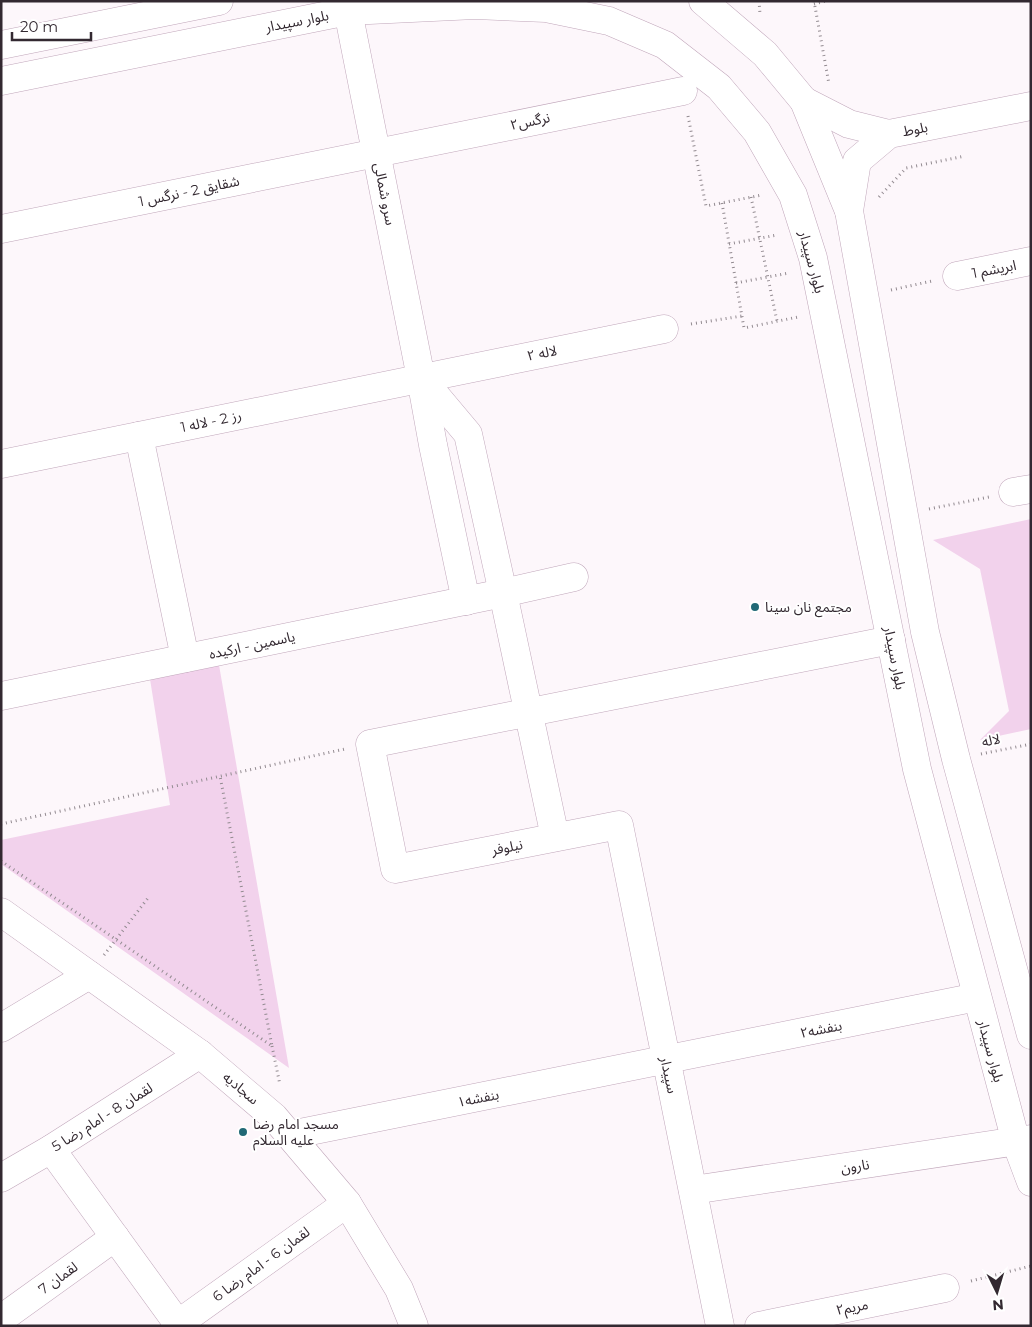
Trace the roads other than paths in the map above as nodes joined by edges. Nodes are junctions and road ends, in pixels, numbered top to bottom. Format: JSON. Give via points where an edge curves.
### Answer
{"nodes":[{"id":1,"x":220,"y":1,"type":"edge"},
{"id":2,"x":702,"y":1,"type":"edge"},
{"id":3,"x":348,"y":11,"type":"junction"},
{"id":4,"x":1,"y":45,"type":"edge"},
{"id":5,"x":1,"y":81,"type":"edge"},
{"id":6,"x":683,"y":91,"type":"road end"},
{"id":7,"x":804,"y":101,"type":"junction"},
{"id":8,"x":1031,"y":106,"type":"edge"},
{"id":9,"x":889,"y":134,"type":"junction"},
{"id":10,"x":376,"y":152,"type":"junction"},
{"id":11,"x":861,"y":207,"type":"junction"},
{"id":12,"x":1,"y":230,"type":"edge"},
{"id":13,"x":1031,"y":261,"type":"edge"},
{"id":14,"x":957,"y":276,"type":"road end"},
{"id":15,"x":664,"y":329,"type":"road end"},
{"id":16,"x":421,"y":378,"type":"junction"},
{"id":17,"x":139,"y":436,"type":"junction"},
{"id":18,"x":1,"y":464,"type":"edge"},
{"id":19,"x":574,"y":577,"type":"dead end"},
{"id":20,"x":503,"y":593,"type":"junction"},
{"id":21,"x":466,"y":601,"type":"junction"},
{"id":22,"x":892,"y":640,"type":"junction"},
{"id":23,"x":185,"y":658,"type":"junction"},
{"id":24,"x":1,"y":696,"type":"edge"},
{"id":25,"x":527,"y":713,"type":"junction"},
{"id":26,"x":619,"y":825,"type":"joint"},
{"id":27,"x":554,"y":837,"type":"junction"},
{"id":28,"x":1,"y":912,"type":"edge"},
{"id":29,"x":89,"y":976,"type":"junction"},
{"id":30,"x":977,"y":997,"type":"junction"},
{"id":31,"x":1,"y":1028,"type":"edge"},
{"id":32,"x":1031,"y":1035,"type":"edge"},
{"id":33,"x":200,"y":1054,"type":"junction"},
{"id":34,"x":666,"y":1060,"type":"junction"},
{"id":35,"x":290,"y":1135,"type":"junction"},
{"id":36,"x":1024,"y":1141,"type":"edge"},
{"id":37,"x":52,"y":1149,"type":"junction"},
{"id":38,"x":1,"y":1178,"type":"edge"},
{"id":39,"x":1031,"y":1182,"type":"edge"},
{"id":40,"x":693,"y":1190,"type":"junction"},
{"id":41,"x":347,"y":1203,"type":"junction"},
{"id":42,"x":115,"y":1237,"type":"junction"},
{"id":43,"x":945,"y":1288,"type":"road end"},
{"id":44,"x":1,"y":1319,"type":"edge"},
{"id":45,"x":177,"y":1325,"type":"edge"},
{"id":46,"x":414,"y":1326,"type":"edge"},
{"id":47,"x":720,"y":1326,"type":"edge"},
{"id":48,"x":759,"y":1326,"type":"edge"}],
"edges":[{"from":1,"to":4,"type":"street"},
{"from":2,"to":7,"type":"street","via":[[765,54]]},
{"from":3,"to":5,"type":"street","name":"بلوار سپیدار"},
{"from":3,"to":10,"type":"street","name":"سرو شمالی"},
{"from":3,"to":22,"type":"street","name":"بلوار سپیدار","via":[[475,5],[546,8],[609,21],[665,46],[719,87],[757,132],[790,190],[804,230],[815,268]]},
{"from":6,"to":10,"type":"street","name":"نرگس۲"},
{"from":7,"to":9,"type":"street","via":[[849,124]]},
{"from":7,"to":11,"type":"street"},
{"from":8,"to":9,"type":"street","name":"بلوط"},
{"from":9,"to":11,"type":"street","name":"بلوط","via":[[857,161]]},
{"from":10,"to":12,"type":"street","name":"شقایق 2 - نرگس 1"},
{"from":10,"to":16,"type":"street","name":"سرو شمالی"},
{"from":11,"to":32,"type":"street","via":[[864,295],[925,632]]},
{"from":13,"to":14,"type":"street","name":"ابریشم 1"},
{"from":15,"to":16,"type":"street","name":"لاله ۲"},
{"from":16,"to":17,"type":"street","name":"رز 2 - لاله 1"},
{"from":16,"to":20,"type":"street","name":"سرو شمالی","via":[[468,434]]},
{"from":16,"to":21,"type":"street","name":"سرو شمالی"},
{"from":17,"to":18,"type":"street","name":"رز 2 - لاله 1"},
{"from":17,"to":23,"type":"street"},
{"from":19,"to":20,"type":"street","name":"یاسمین - ارکیده"},
{"from":20,"to":21,"type":"street","name":"یاسمین - ارکیده"},
{"from":20,"to":25,"type":"street","name":"سرو شمالی"},
{"from":21,"to":23,"type":"street","name":"یاسمین - ارکیده"},
{"from":22,"to":25,"type":"street"},
{"from":22,"to":30,"type":"street","name":"بلوار سپیدار","via":[[917,768]]},
{"from":23,"to":24,"type":"street","name":"یاسمین - ارکیده"},
{"from":25,"to":27,"type":"street","name":"سرو شمالی"},
{"from":25,"to":27,"type":"street","name":"نیلوفر","via":[[370,744],[395,869]]},
{"from":26,"to":27,"type":"street","name":"نیلوفر"},
{"from":26,"to":34,"type":"street","name":"سپیدار"},
{"from":28,"to":29,"type":"street","name":"سجادیه"},
{"from":29,"to":31,"type":"street"},
{"from":29,"to":33,"type":"street","name":"سجادیه"},
{"from":30,"to":34,"type":"street","name":"بنفشه۲"},
{"from":30,"to":36,"type":"street","name":"بلوار سپیدار"},
{"from":33,"to":35,"type":"street","name":"سجادیه","via":[[274,1116]]},
{"from":33,"to":37,"type":"street","name":"لقمان 8 - امام رضا 5"},
{"from":34,"to":35,"type":"street","name":"بنفشه۱"},
{"from":34,"to":40,"type":"street","name":"سپیدار"},
{"from":35,"to":41,"type":"street","name":"سجادیه"},
{"from":36,"to":39,"type":"street","name":"بلوار سپیدار"},
{"from":36,"to":40,"type":"street","name":"نارون"},
{"from":37,"to":38,"type":"street","name":"لقمان 8 - امام رضا 5"},
{"from":37,"to":42,"type":"street"},
{"from":40,"to":47,"type":"street","name":"سپیدار"},
{"from":41,"to":45,"type":"street","name":"لقمان 6 - امام رضا 6"},
{"from":41,"to":46,"type":"street","name":"سجادیه","via":[[399,1289]]},
{"from":42,"to":44,"type":"street","name":"لقمان 7"},
{"from":42,"to":45,"type":"street"},
{"from":43,"to":48,"type":"street","name":"مریم۲"}]}
